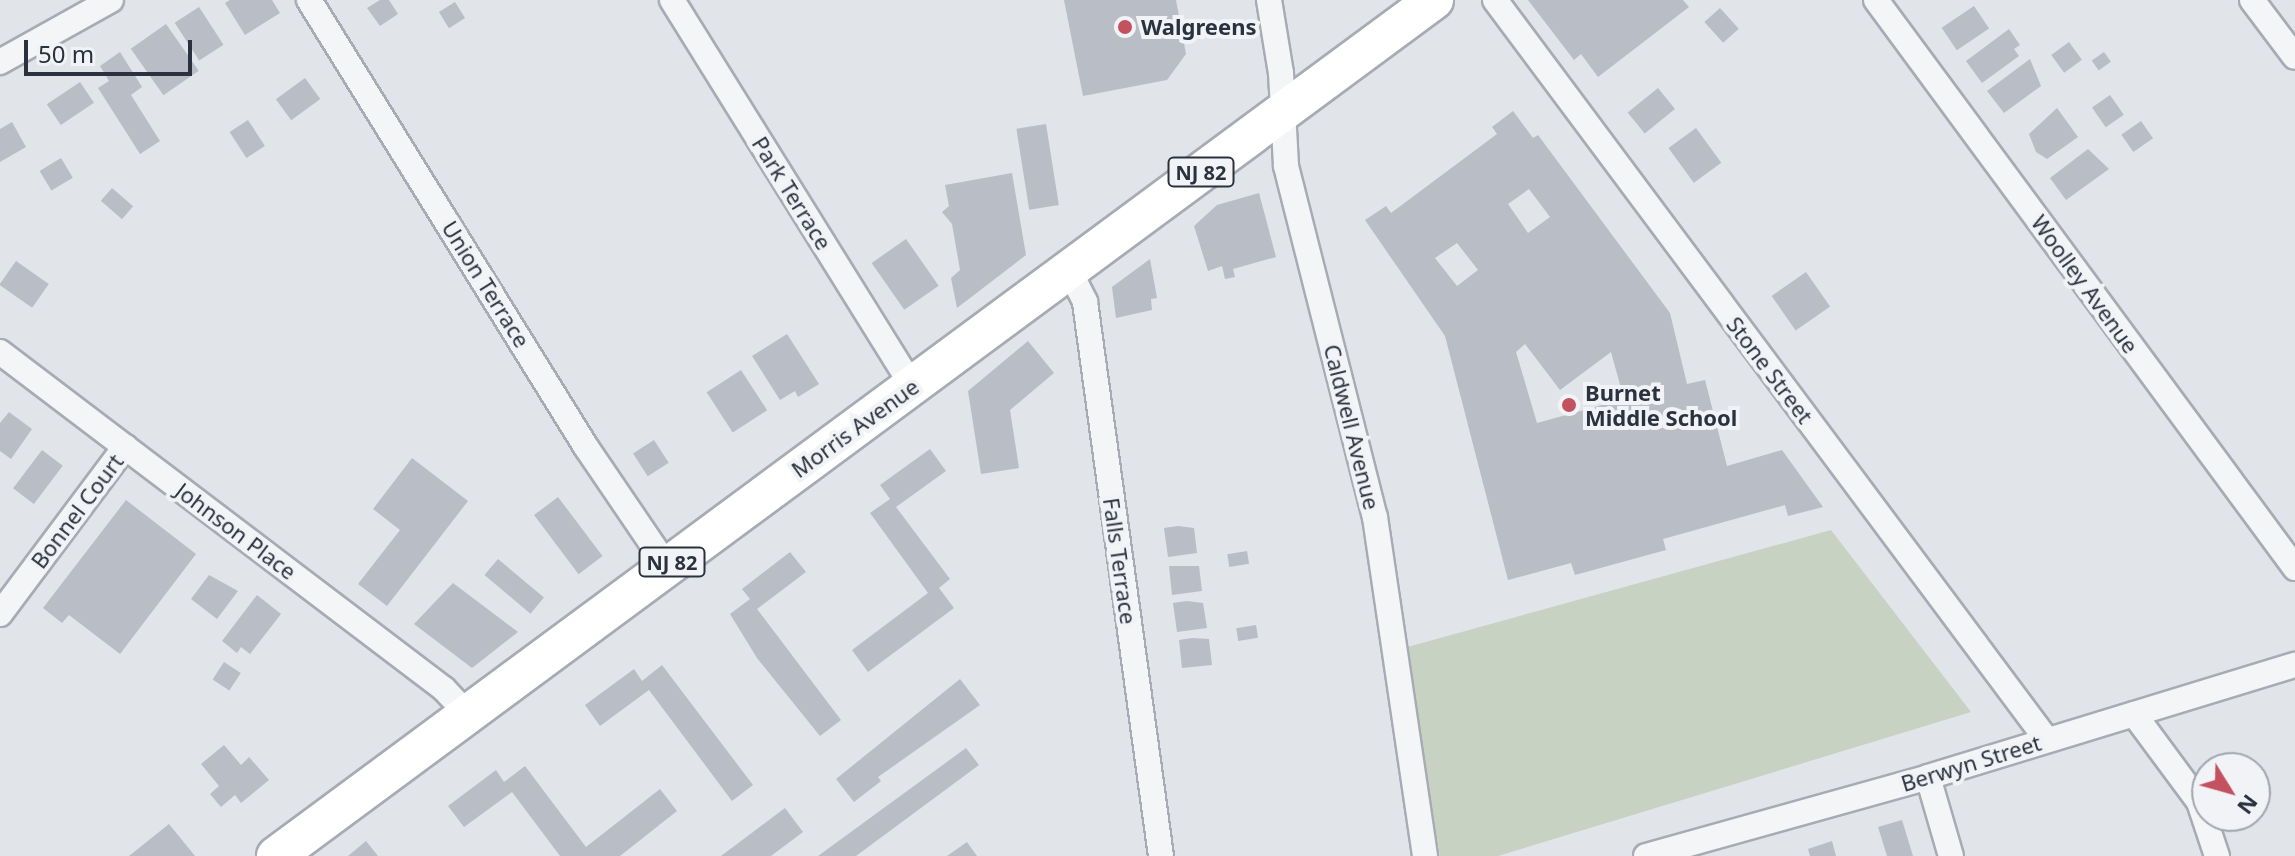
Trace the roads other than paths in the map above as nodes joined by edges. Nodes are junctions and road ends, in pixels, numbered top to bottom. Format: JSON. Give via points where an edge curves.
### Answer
{"nodes":[{"id":1,"x":111,"y":0,"type":"edge"},
{"id":2,"x":309,"y":0,"type":"edge"},
{"id":3,"x":672,"y":0,"type":"edge"},
{"id":4,"x":1269,"y":0,"type":"edge"},
{"id":5,"x":1434,"y":0,"type":"edge"},
{"id":6,"x":1495,"y":0,"type":"edge"},
{"id":7,"x":1876,"y":0,"type":"edge"},
{"id":8,"x":2252,"y":0,"type":"edge"},
{"id":9,"x":2295,"y":57,"type":"edge"},
{"id":10,"x":0,"y":62,"type":"edge"},
{"id":11,"x":1281,"y":112,"type":"junction"},
{"id":12,"x":1069,"y":270,"type":"junction"},
{"id":13,"x":0,"y":352,"type":"edge"},
{"id":14,"x":912,"y":386,"type":"junction"},
{"id":15,"x":125,"y":447,"type":"junction"},
{"id":16,"x":667,"y":566,"type":"junction"},
{"id":17,"x":2295,"y":568,"type":"edge"},
{"id":18,"x":0,"y":614,"type":"edge"},
{"id":19,"x":2295,"y":665,"type":"edge"},
{"id":20,"x":2134,"y":714,"type":"junction"},
{"id":21,"x":468,"y":715,"type":"junction"},
{"id":22,"x":2047,"y":740,"type":"junction"},
{"id":23,"x":1928,"y":777,"type":"junction"},
{"id":24,"x":1684,"y":851,"type":"edge"},
{"id":25,"x":276,"y":856,"type":"edge"},
{"id":26,"x":1161,"y":856,"type":"edge"},
{"id":27,"x":1425,"y":856,"type":"edge"},
{"id":28,"x":1646,"y":856,"type":"edge"},
{"id":29,"x":1951,"y":856,"type":"edge"},
{"id":30,"x":2217,"y":856,"type":"edge"}],
"edges":[{"from":1,"to":10,"type":"street"},
{"from":2,"to":16,"type":"street","name":"Union Terrace","via":[[586,447]]},
{"from":3,"to":14,"type":"street","name":"Park Terrace"},
{"from":4,"to":11,"type":"street","name":"Caldwell Avenue","via":[[1281,73]]},
{"from":5,"to":11,"type":"main road","name":"Morris Avenue","number":"NJ 82"},
{"from":6,"to":22,"type":"street","name":"Stone Street"},
{"from":7,"to":17,"type":"street","name":"Woolley Avenue"},
{"from":8,"to":9,"type":"street"},
{"from":11,"to":12,"type":"main road","name":"Morris Avenue","number":"NJ 82"},
{"from":11,"to":27,"type":"street","name":"Caldwell Avenue","via":[[1286,166],[1375,517]]},
{"from":12,"to":14,"type":"main road","name":"Morris Avenue","number":"NJ 82"},
{"from":12,"to":26,"type":"street","name":"Falls Terrace","via":[[1085,302]]},
{"from":13,"to":15,"type":"street","name":"Johnson Place"},
{"from":14,"to":16,"type":"main road","name":"Morris Avenue","number":"NJ 82"},
{"from":15,"to":18,"type":"street","name":"Bonnel Court"},
{"from":15,"to":21,"type":"street","name":"Johnson Place","via":[[444,689]]},
{"from":16,"to":21,"type":"main road","name":"Morris Avenue","number":"NJ 82"},
{"from":19,"to":20,"type":"street","name":"Berwyn Street"},
{"from":20,"to":22,"type":"street","name":"Berwyn Street"},
{"from":20,"to":30,"type":"street","via":[[2199,802]]},
{"from":21,"to":25,"type":"main road","name":"Morris Avenue","number":"NJ 82"},
{"from":22,"to":23,"type":"street","name":"Berwyn Street"},
{"from":23,"to":24,"type":"street","name":"Berwyn Street"},
{"from":23,"to":29,"type":"street"},
{"from":24,"to":28,"type":"street","name":"Berwyn Street"}]}
